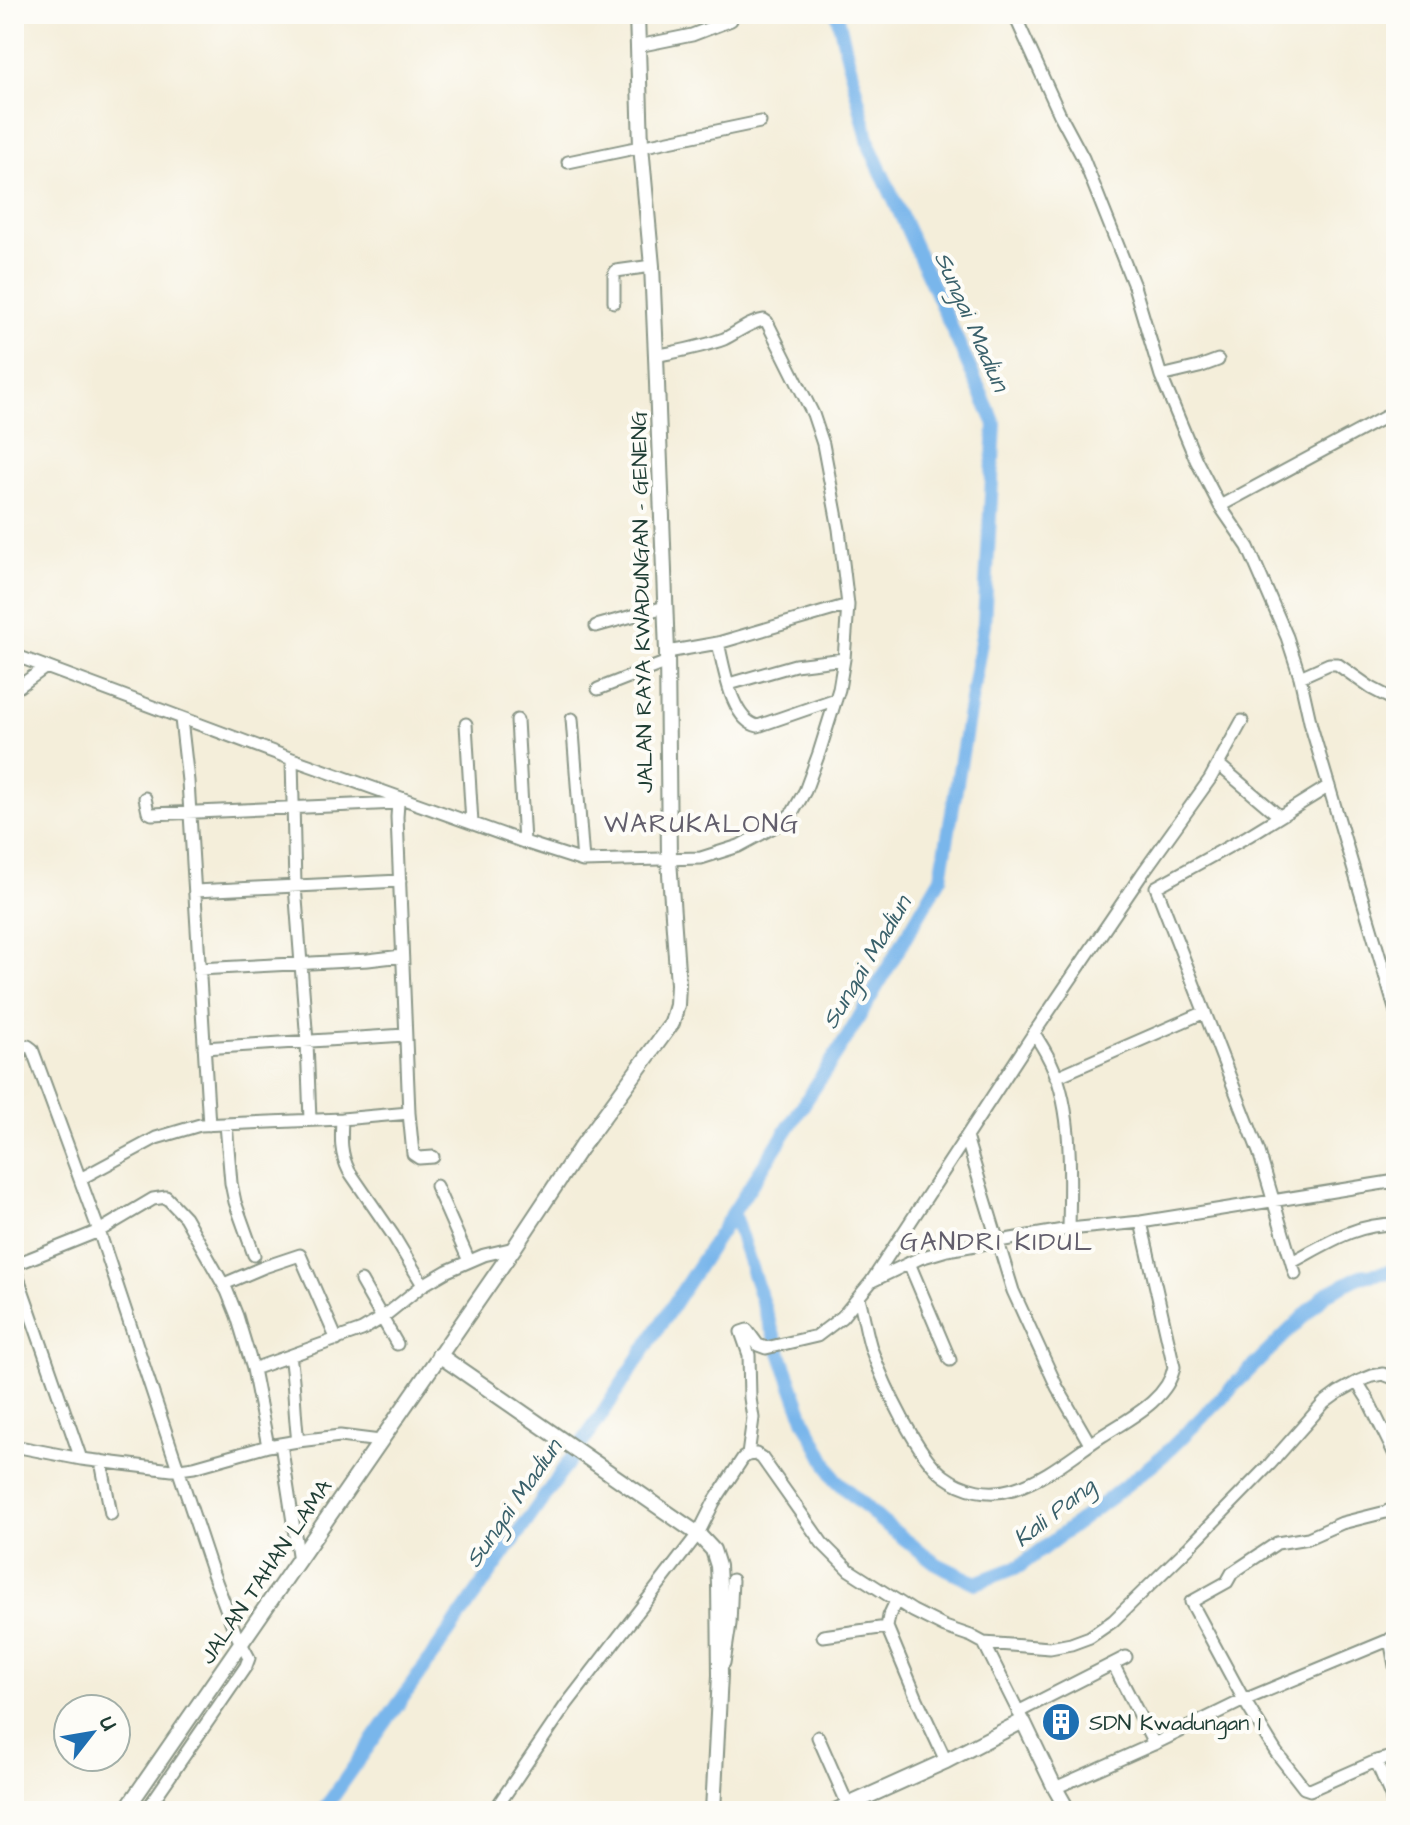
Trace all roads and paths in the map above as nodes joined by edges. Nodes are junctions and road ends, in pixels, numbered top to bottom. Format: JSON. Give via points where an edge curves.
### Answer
{"nodes":[{"id":1,"x":637,"y":14,"type":"edge"},
{"id":2,"x":1014,"y":14,"type":"edge"},
{"id":3,"x":731,"y":20,"type":"dead end"},
{"id":4,"x":638,"y":46,"type":"junction"},
{"id":5,"x":760,"y":122,"type":"dead end"},
{"id":6,"x":641,"y":146,"type":"junction"},
{"id":7,"x":568,"y":162,"type":"dead end"},
{"id":8,"x":652,"y":266,"type":"junction"},
{"id":9,"x":614,"y":302,"type":"dead end"},
{"id":10,"x":656,"y":356,"type":"junction"},
{"id":11,"x":1218,"y":360,"type":"dead end"},
{"id":12,"x":1161,"y":376,"type":"junction"},
{"id":13,"x":1396,"y":411,"type":"edge"},
{"id":14,"x":1220,"y":506,"type":"junction"},
{"id":15,"x":848,"y":605,"type":"junction"},
{"id":16,"x":665,"y":607,"type":"junction"},
{"id":17,"x":596,"y":626,"type":"dead end"},
{"id":18,"x":718,"y":643,"type":"junction"},
{"id":19,"x":14,"y":655,"type":"edge"},
{"id":20,"x":667,"y":657,"type":"junction"},
{"id":21,"x":844,"y":659,"type":"junction"},
{"id":22,"x":46,"y":667,"type":"junction"},
{"id":23,"x":1300,"y":677,"type":"junction"},
{"id":24,"x":729,"y":684,"type":"junction"},
{"id":25,"x":598,"y":689,"type":"dead end"},
{"id":26,"x":14,"y":690,"type":"edge"},
{"id":27,"x":836,"y":699,"type":"junction"},
{"id":28,"x":1396,"y":701,"type":"edge"},
{"id":29,"x":181,"y":719,"type":"junction"},
{"id":30,"x":572,"y":719,"type":"dead end"},
{"id":31,"x":517,"y":720,"type":"dead end"},
{"id":32,"x":1242,"y":721,"type":"dead end"},
{"id":33,"x":466,"y":724,"type":"dead end"},
{"id":34,"x":292,"y":759,"type":"junction"},
{"id":35,"x":1219,"y":765,"type":"junction"},
{"id":36,"x":1329,"y":786,"type":"junction"},
{"id":37,"x":145,"y":798,"type":"dead end"},
{"id":38,"x":398,"y":800,"type":"junction"},
{"id":39,"x":293,"y":809,"type":"junction"},
{"id":40,"x":189,"y":812,"type":"junction"},
{"id":41,"x":1279,"y":816,"type":"junction"},
{"id":42,"x":472,"y":823,"type":"junction"},
{"id":43,"x":524,"y":842,"type":"junction"},
{"id":44,"x":669,"y":860,"type":"junction"},
{"id":45,"x":583,"y":861,"type":"junction"},
{"id":46,"x":400,"y":881,"type":"junction"},
{"id":47,"x":295,"y":886,"type":"junction"},
{"id":48,"x":195,"y":891,"type":"junction"},
{"id":49,"x":402,"y":956,"type":"junction"},
{"id":50,"x":301,"y":964,"type":"junction"},
{"id":51,"x":199,"y":969,"type":"junction"},
{"id":52,"x":1393,"y":991,"type":"edge"},
{"id":53,"x":1205,"y":1012,"type":"junction"},
{"id":54,"x":1396,"y":1012,"type":"edge"},
{"id":55,"x":1034,"y":1033,"type":"junction"},
{"id":56,"x":405,"y":1035,"type":"junction"},
{"id":57,"x":307,"y":1042,"type":"junction"},
{"id":58,"x":204,"y":1048,"type":"junction"},
{"id":59,"x":14,"y":1049,"type":"edge"},
{"id":60,"x":1056,"y":1077,"type":"junction"},
{"id":61,"x":409,"y":1113,"type":"junction"},
{"id":62,"x":342,"y":1119,"type":"junction"},
{"id":63,"x":310,"y":1120,"type":"junction"},
{"id":64,"x":226,"y":1124,"type":"junction"},
{"id":65,"x":209,"y":1125,"type":"junction"},
{"id":66,"x":966,"y":1137,"type":"junction"},
{"id":67,"x":433,"y":1157,"type":"dead end"},
{"id":68,"x":80,"y":1179,"type":"junction"},
{"id":69,"x":1396,"y":1181,"type":"edge"},
{"id":70,"x":436,"y":1186,"type":"dead end"},
{"id":71,"x":1272,"y":1199,"type":"junction"},
{"id":72,"x":1141,"y":1222,"type":"junction"},
{"id":73,"x":1396,"y":1224,"type":"edge"},
{"id":74,"x":1069,"y":1229,"type":"junction"},
{"id":75,"x":99,"y":1231,"type":"junction"},
{"id":76,"x":997,"y":1241,"type":"junction"},
{"id":77,"x":514,"y":1248,"type":"junction"},
{"id":78,"x":254,"y":1255,"type":"dead end"},
{"id":79,"x":469,"y":1261,"type":"junction"},
{"id":80,"x":1292,"y":1262,"type":"junction"},
{"id":81,"x":909,"y":1263,"type":"junction"},
{"id":82,"x":14,"y":1266,"type":"edge"},
{"id":83,"x":1295,"y":1274,"type":"dead end"},
{"id":84,"x":361,"y":1281,"type":"dead end"},
{"id":85,"x":871,"y":1282,"type":"junction"},
{"id":86,"x":224,"y":1284,"type":"junction"},
{"id":87,"x":423,"y":1285,"type":"junction"},
{"id":88,"x":859,"y":1298,"type":"junction"},
{"id":89,"x":382,"y":1318,"type":"junction"},
{"id":90,"x":337,"y":1340,"type":"junction"},
{"id":91,"x":397,"y":1344,"type":"dead end"},
{"id":92,"x":439,"y":1355,"type":"junction"},
{"id":93,"x":290,"y":1356,"type":"junction"},
{"id":94,"x":950,"y":1360,"type":"dead end"},
{"id":95,"x":253,"y":1369,"type":"junction"},
{"id":96,"x":1396,"y":1379,"type":"edge"},
{"id":97,"x":1357,"y":1382,"type":"junction"},
{"id":98,"x":298,"y":1441,"type":"junction"},
{"id":99,"x":380,"y":1441,"type":"junction"},
{"id":100,"x":1090,"y":1444,"type":"junction"},
{"id":101,"x":274,"y":1445,"type":"junction"},
{"id":102,"x":14,"y":1446,"type":"edge"},
{"id":103,"x":748,"y":1455,"type":"junction"},
{"id":104,"x":1396,"y":1457,"type":"edge"},
{"id":105,"x":81,"y":1459,"type":"junction"},
{"id":106,"x":101,"y":1461,"type":"junction"},
{"id":107,"x":180,"y":1469,"type":"junction"},
{"id":108,"x":1396,"y":1507,"type":"edge"},
{"id":109,"x":111,"y":1514,"type":"dead end"},
{"id":110,"x":698,"y":1534,"type":"junction"},
{"id":111,"x":299,"y":1561,"type":"junction"},
{"id":112,"x":732,"y":1580,"type":"dead end"},
{"id":113,"x":896,"y":1601,"type":"junction"},
{"id":114,"x":887,"y":1627,"type":"junction"},
{"id":115,"x":823,"y":1636,"type":"dead end"},
{"id":116,"x":1393,"y":1638,"type":"edge"},
{"id":117,"x":984,"y":1643,"type":"junction"},
{"id":118,"x":241,"y":1645,"type":"junction"},
{"id":119,"x":1126,"y":1657,"type":"dead end"},
{"id":120,"x":1113,"y":1664,"type":"junction"},
{"id":121,"x":1396,"y":1671,"type":"edge"},
{"id":122,"x":720,"y":1675,"type":"junction"},
{"id":123,"x":1244,"y":1700,"type":"junction"},
{"id":124,"x":1021,"y":1717,"type":"junction"},
{"id":125,"x":818,"y":1737,"type":"dead end"},
{"id":126,"x":1154,"y":1744,"type":"junction"},
{"id":127,"x":1396,"y":1756,"type":"edge"},
{"id":128,"x":946,"y":1761,"type":"junction"},
{"id":129,"x":1376,"y":1761,"type":"junction"},
{"id":130,"x":1055,"y":1788,"type":"junction"},
{"id":131,"x":842,"y":1808,"type":"edge"},
{"id":132,"x":125,"y":1811,"type":"edge"},
{"id":133,"x":146,"y":1811,"type":"edge"},
{"id":134,"x":494,"y":1811,"type":"edge"},
{"id":135,"x":713,"y":1811,"type":"edge"},
{"id":136,"x":1068,"y":1811,"type":"edge"},
{"id":137,"x":1394,"y":1811,"type":"edge"}],
"edges":[{"from":1,"to":4,"type":"main road","name":"JALAN RAYA KWADUNGAN - GENENG"},
{"from":2,"to":12,"type":"street","via":[[1083,158],[1134,286]]},
{"from":3,"to":4,"type":"street"},
{"from":4,"to":6,"type":"main road","name":"JALAN RAYA KWADUNGAN - GENENG"},
{"from":5,"to":6,"type":"street"},
{"from":6,"to":7,"type":"street"},
{"from":6,"to":8,"type":"main road","name":"JALAN RAYA KWADUNGAN - GENENG"},
{"from":8,"to":9,"type":"street","via":[[616,271]]},
{"from":8,"to":10,"type":"main road","name":"JALAN RAYA KWADUNGAN - GENENG"},
{"from":10,"to":15,"type":"street","via":[[767,322],[823,444]]},
{"from":10,"to":16,"type":"main road","name":"JALAN RAYA KWADUNGAN - GENENG"},
{"from":11,"to":12,"type":"street"},
{"from":12,"to":14,"type":"street"},
{"from":13,"to":14,"type":"street"},
{"from":14,"to":23,"type":"street","via":[[1248,547]]},
{"from":15,"to":18,"type":"street"},
{"from":15,"to":21,"type":"street"},
{"from":16,"to":17,"type":"street"},
{"from":16,"to":20,"type":"main road","name":"JALAN RAYA KWADUNGAN - GENENG"},
{"from":18,"to":20,"type":"street"},
{"from":18,"to":24,"type":"street"},
{"from":19,"to":22,"type":"street"},
{"from":20,"to":25,"type":"street"},
{"from":20,"to":44,"type":"main road","name":"JALAN RAYA KWADUNGAN - GENENG"},
{"from":21,"to":24,"type":"street","via":[[795,665]]},
{"from":21,"to":27,"type":"street"},
{"from":22,"to":26,"type":"street"},
{"from":22,"to":29,"type":"street"},
{"from":23,"to":28,"type":"street","via":[[1337,664]]},
{"from":23,"to":36,"type":"street"},
{"from":24,"to":27,"type":"street","via":[[742,716],[758,726]]},
{"from":27,"to":44,"type":"street","via":[[793,812],[739,846],[701,858]]},
{"from":29,"to":34,"type":"street"},
{"from":29,"to":40,"type":"street"},
{"from":30,"to":45,"type":"street"},
{"from":31,"to":43,"type":"street"},
{"from":32,"to":35,"type":"street"},
{"from":33,"to":42,"type":"street"},
{"from":34,"to":38,"type":"street"},
{"from":34,"to":39,"type":"street"},
{"from":35,"to":41,"type":"street"},
{"from":35,"to":55,"type":"street"},
{"from":36,"to":41,"type":"street"},
{"from":36,"to":52,"type":"street"},
{"from":37,"to":40,"type":"street","via":[[152,814]]},
{"from":38,"to":39,"type":"street"},
{"from":38,"to":42,"type":"street"},
{"from":38,"to":46,"type":"street"},
{"from":39,"to":40,"type":"street"},
{"from":39,"to":47,"type":"street"},
{"from":40,"to":48,"type":"street"},
{"from":41,"to":53,"type":"street","via":[[1156,887]]},
{"from":42,"to":43,"type":"street"},
{"from":43,"to":45,"type":"street"},
{"from":44,"to":45,"type":"street"},
{"from":44,"to":77,"type":"main road","name":"JALAN RAYA KWADUNGAN - GENENG","via":[[678,984],[672,1023]]},
{"from":46,"to":47,"type":"street"},
{"from":46,"to":49,"type":"street"},
{"from":47,"to":48,"type":"street"},
{"from":47,"to":50,"type":"street"},
{"from":48,"to":51,"type":"street"},
{"from":49,"to":50,"type":"street"},
{"from":49,"to":56,"type":"street"},
{"from":50,"to":51,"type":"street"},
{"from":50,"to":57,"type":"street"},
{"from":51,"to":58,"type":"street"},
{"from":52,"to":54,"type":"street"},
{"from":53,"to":60,"type":"street"},
{"from":53,"to":71,"type":"street"},
{"from":55,"to":60,"type":"street"},
{"from":55,"to":66,"type":"street"},
{"from":56,"to":57,"type":"street"},
{"from":56,"to":61,"type":"street"},
{"from":57,"to":58,"type":"street"},
{"from":57,"to":63,"type":"street"},
{"from":58,"to":65,"type":"street"},
{"from":59,"to":68,"type":"street","via":[[32,1049]]},
{"from":60,"to":74,"type":"street","via":[[1067,1123]]},
{"from":61,"to":62,"type":"street"},
{"from":61,"to":67,"type":"street","via":[[413,1154]]},
{"from":62,"to":63,"type":"street"},
{"from":62,"to":87,"type":"street","via":[[341,1150],[349,1171]]},
{"from":63,"to":64,"type":"street"},
{"from":64,"to":65,"type":"street"},
{"from":64,"to":78,"type":"street","via":[[235,1202]]},
{"from":65,"to":68,"type":"street","via":[[156,1138]]},
{"from":66,"to":76,"type":"street"},
{"from":66,"to":85,"type":"street"},
{"from":68,"to":75,"type":"street"},
{"from":69,"to":71,"type":"street"},
{"from":70,"to":79,"type":"street"},
{"from":71,"to":72,"type":"street"},
{"from":71,"to":80,"type":"street"},
{"from":72,"to":74,"type":"street"},
{"from":72,"to":100,"type":"street","via":[[1174,1367],[1172,1378],[1141,1411]]},
{"from":73,"to":80,"type":"street","via":[[1369,1225]]},
{"from":74,"to":76,"type":"street"},
{"from":75,"to":82,"type":"street"},
{"from":75,"to":86,"type":"street","via":[[153,1199],[166,1197],[185,1217]]},
{"from":75,"to":107,"type":"street"},
{"from":76,"to":81,"type":"street"},
{"from":76,"to":100,"type":"street","via":[[1038,1348]]},
{"from":77,"to":79,"type":"street"},
{"from":77,"to":92,"type":"main road","name":"JALAN RAYA KWADUNGAN - GENENG"},
{"from":79,"to":87,"type":"street"},
{"from":80,"to":83,"type":"street"},
{"from":81,"to":85,"type":"street"},
{"from":81,"to":94,"type":"street"},
{"from":82,"to":105,"type":"street"},
{"from":84,"to":89,"type":"street"},
{"from":85,"to":88,"type":"street"},
{"from":86,"to":90,"type":"street","via":[[300,1255]]},
{"from":86,"to":95,"type":"street"},
{"from":87,"to":89,"type":"street"},
{"from":88,"to":100,"type":"street","via":[[872,1350],[896,1405],[917,1445],[942,1475],[985,1492],[1012,1489],[1048,1473]]},
{"from":88,"to":103,"type":"street","via":[[817,1336],[766,1348],[747,1330],[741,1332],[749,1355],[753,1418]]},
{"from":89,"to":90,"type":"street"},
{"from":89,"to":91,"type":"street"},
{"from":90,"to":93,"type":"street"},
{"from":92,"to":99,"type":"main road","name":"JALAN TAHAN LAMA"},
{"from":92,"to":110,"type":"main road"},
{"from":93,"to":95,"type":"street"},
{"from":93,"to":98,"type":"street"},
{"from":95,"to":101,"type":"street"},
{"from":96,"to":97,"type":"street","via":[[1383,1374]]},
{"from":97,"to":104,"type":"street"},
{"from":97,"to":117,"type":"street","via":[[1324,1403],[1113,1621],[1090,1637],[1050,1648]]},
{"from":98,"to":99,"type":"street","via":[[340,1436]]},
{"from":98,"to":101,"type":"street"},
{"from":99,"to":111,"type":"main road","name":"JALAN TAHAN LAMA"},
{"from":101,"to":107,"type":"street"},
{"from":101,"to":111,"type":"street"},
{"from":102,"to":105,"type":"street"},
{"from":103,"to":110,"type":"street"},
{"from":103,"to":113,"type":"street","via":[[762,1458],[822,1543],[849,1570]]},
{"from":105,"to":106,"type":"street"},
{"from":106,"to":107,"type":"street"},
{"from":106,"to":109,"type":"street"},
{"from":107,"to":118,"type":"street"},
{"from":108,"to":123,"type":"street","via":[[1308,1538],[1277,1543],[1232,1573],[1227,1582],[1192,1601]]},
{"from":110,"to":122,"type":"main road","via":[[713,1550],[718,1566]]},
{"from":110,"to":134,"type":"street","via":[[566,1705]]},
{"from":111,"to":118,"type":"main road","name":"JALAN TAHAN LAMA"},
{"from":112,"to":122,"type":"street"},
{"from":113,"to":114,"type":"street"},
{"from":113,"to":117,"type":"street"},
{"from":114,"to":115,"type":"street"},
{"from":114,"to":128,"type":"street"},
{"from":116,"to":121,"type":"street"},
{"from":116,"to":123,"type":"street"},
{"from":117,"to":124,"type":"street"},
{"from":118,"to":132,"type":"main road","name":"JALAN TAHAN LAMA"},
{"from":118,"to":133,"type":"street","via":[[249,1661]]},
{"from":119,"to":120,"type":"street"},
{"from":120,"to":124,"type":"street"},
{"from":120,"to":126,"type":"street"},
{"from":122,"to":135,"type":"main road"},
{"from":123,"to":126,"type":"street"},
{"from":123,"to":129,"type":"street","via":[[1304,1788]]},
{"from":124,"to":128,"type":"main road","via":[[1019,1723]]},
{"from":124,"to":130,"type":"main road"},
{"from":125,"to":131,"type":"street"},
{"from":126,"to":130,"type":"street"},
{"from":127,"to":129,"type":"street"},
{"from":128,"to":131,"type":"main road"},
{"from":129,"to":137,"type":"street"},
{"from":130,"to":136,"type":"main road"}]}
